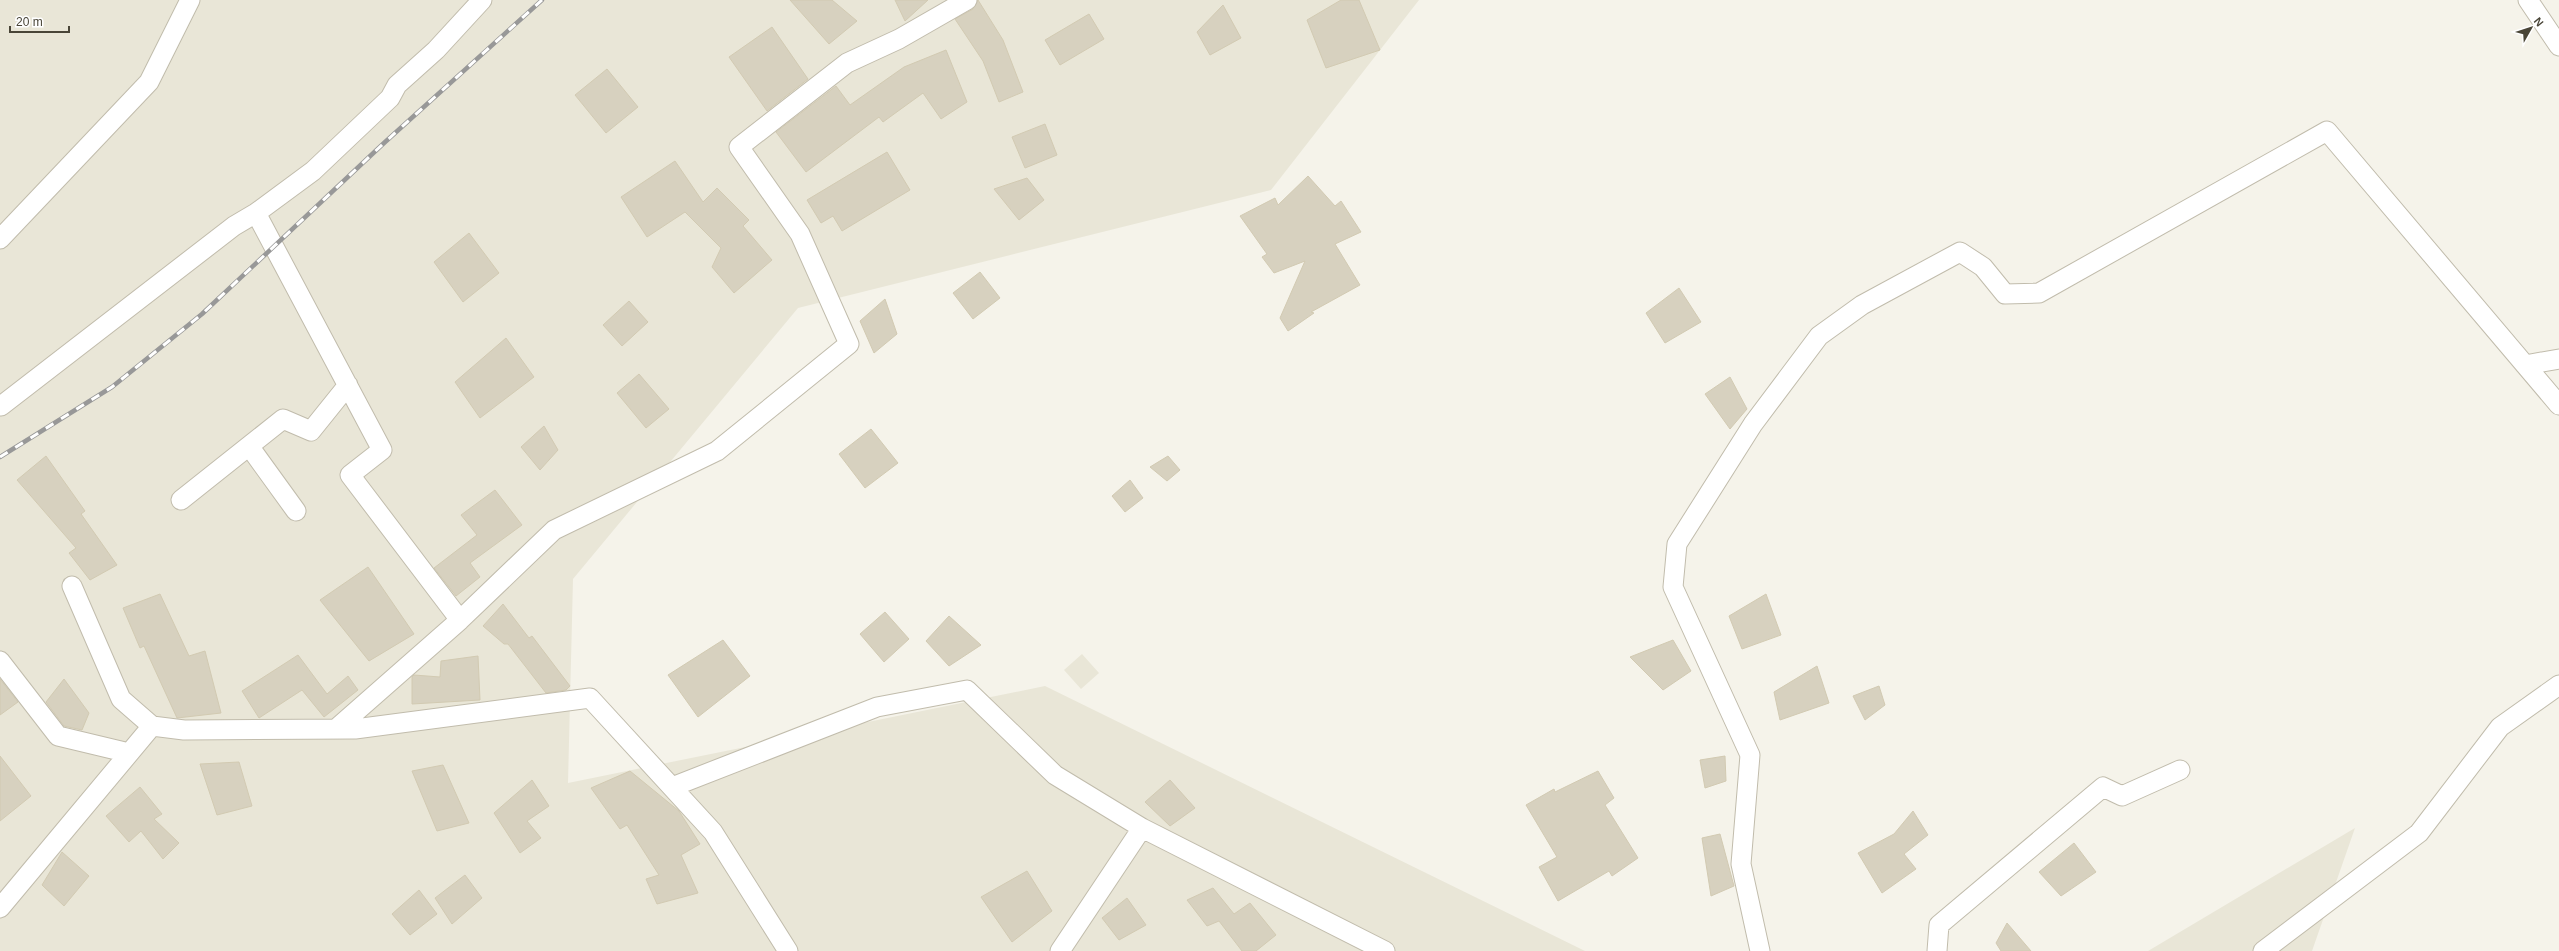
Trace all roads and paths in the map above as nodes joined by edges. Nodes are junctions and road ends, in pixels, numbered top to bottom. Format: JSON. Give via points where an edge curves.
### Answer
{"nodes":[{"id":1,"x":190,"y":0,"type":"edge"},
{"id":2,"x":482,"y":0,"type":"edge"},
{"id":3,"x":967,"y":0,"type":"edge"},
{"id":4,"x":2528,"y":0,"type":"edge"},
{"id":5,"x":2559,"y":46,"type":"edge"},
{"id":6,"x":256,"y":213,"type":"junction"},
{"id":7,"x":0,"y":239,"type":"edge"},
{"id":8,"x":2559,"y":359,"type":"edge"},
{"id":9,"x":2525,"y":365,"type":"junction"},
{"id":10,"x":348,"y":386,"type":"junction"},
{"id":11,"x":2559,"y":405,"type":"edge"},
{"id":12,"x":2,"y":406,"type":"dead end"},
{"id":13,"x":249,"y":446,"type":"junction"},
{"id":14,"x":182,"y":500,"type":"dead end"},
{"id":15,"x":296,"y":511,"type":"dead end"},
{"id":16,"x":72,"y":586,"type":"dead end"},
{"id":17,"x":460,"y":620,"type":"junction"},
{"id":18,"x":0,"y":661,"type":"edge"},
{"id":19,"x":2559,"y":685,"type":"edge"},
{"id":20,"x":152,"y":726,"type":"junction"},
{"id":21,"x":336,"y":729,"type":"junction"},
{"id":22,"x":129,"y":753,"type":"junction"},
{"id":23,"x":2180,"y":770,"type":"dead end"},
{"id":24,"x":672,"y":787,"type":"junction"},
{"id":25,"x":1142,"y":828,"type":"junction"},
{"id":26,"x":0,"y":908,"type":"edge"},
{"id":27,"x":788,"y":951,"type":"edge"},
{"id":28,"x":1060,"y":951,"type":"edge"},
{"id":29,"x":1385,"y":951,"type":"edge"},
{"id":30,"x":1760,"y":951,"type":"edge"},
{"id":31,"x":1937,"y":951,"type":"edge"},
{"id":32,"x":2263,"y":951,"type":"edge"}],
"edges":[{"from":1,"to":7,"type":"street","via":[[149,82]]},
{"from":2,"to":6,"type":"street","via":[[436,50],[397,85],[390,98],[313,171]]},
{"from":3,"to":17,"type":"street","via":[[899,39],[847,63],[739,147],[800,234],[849,344],[717,451],[554,530]]},
{"from":4,"to":5,"type":"street"},
{"from":6,"to":10,"type":"street"},
{"from":6,"to":12,"type":"street","via":[[234,226]]},
{"from":8,"to":9,"type":"street"},
{"from":9,"to":11,"type":"street"},
{"from":9,"to":30,"type":"street","via":[[2327,131],[2039,293],[2005,294],[1984,267],[1960,252],[1862,304],[1819,336],[1753,424],[1677,544],[1673,587],[1750,756],[1742,864]]},
{"from":10,"to":13,"type":"street","via":[[311,431],[283,419]]},
{"from":10,"to":17,"type":"street","via":[[382,450],[350,475]]},
{"from":13,"to":14,"type":"street"},
{"from":13,"to":15,"type":"street"},
{"from":16,"to":20,"type":"street","via":[[121,699]]},
{"from":17,"to":21,"type":"street"},
{"from":18,"to":22,"type":"street","via":[[58,736]]},
{"from":19,"to":32,"type":"street","via":[[2500,727],[2419,833]]},
{"from":20,"to":21,"type":"street","via":[[184,730]]},
{"from":20,"to":22,"type":"street"},
{"from":21,"to":24,"type":"street","via":[[355,729],[590,698]]},
{"from":22,"to":26,"type":"street"},
{"from":23,"to":31,"type":"street","via":[[2122,796],[2103,788],[1939,925]]},
{"from":24,"to":25,"type":"street","via":[[877,707],[968,690],[1056,775]]},
{"from":24,"to":27,"type":"street","via":[[713,832]]},
{"from":25,"to":28,"type":"street"},
{"from":25,"to":29,"type":"street"}]}
